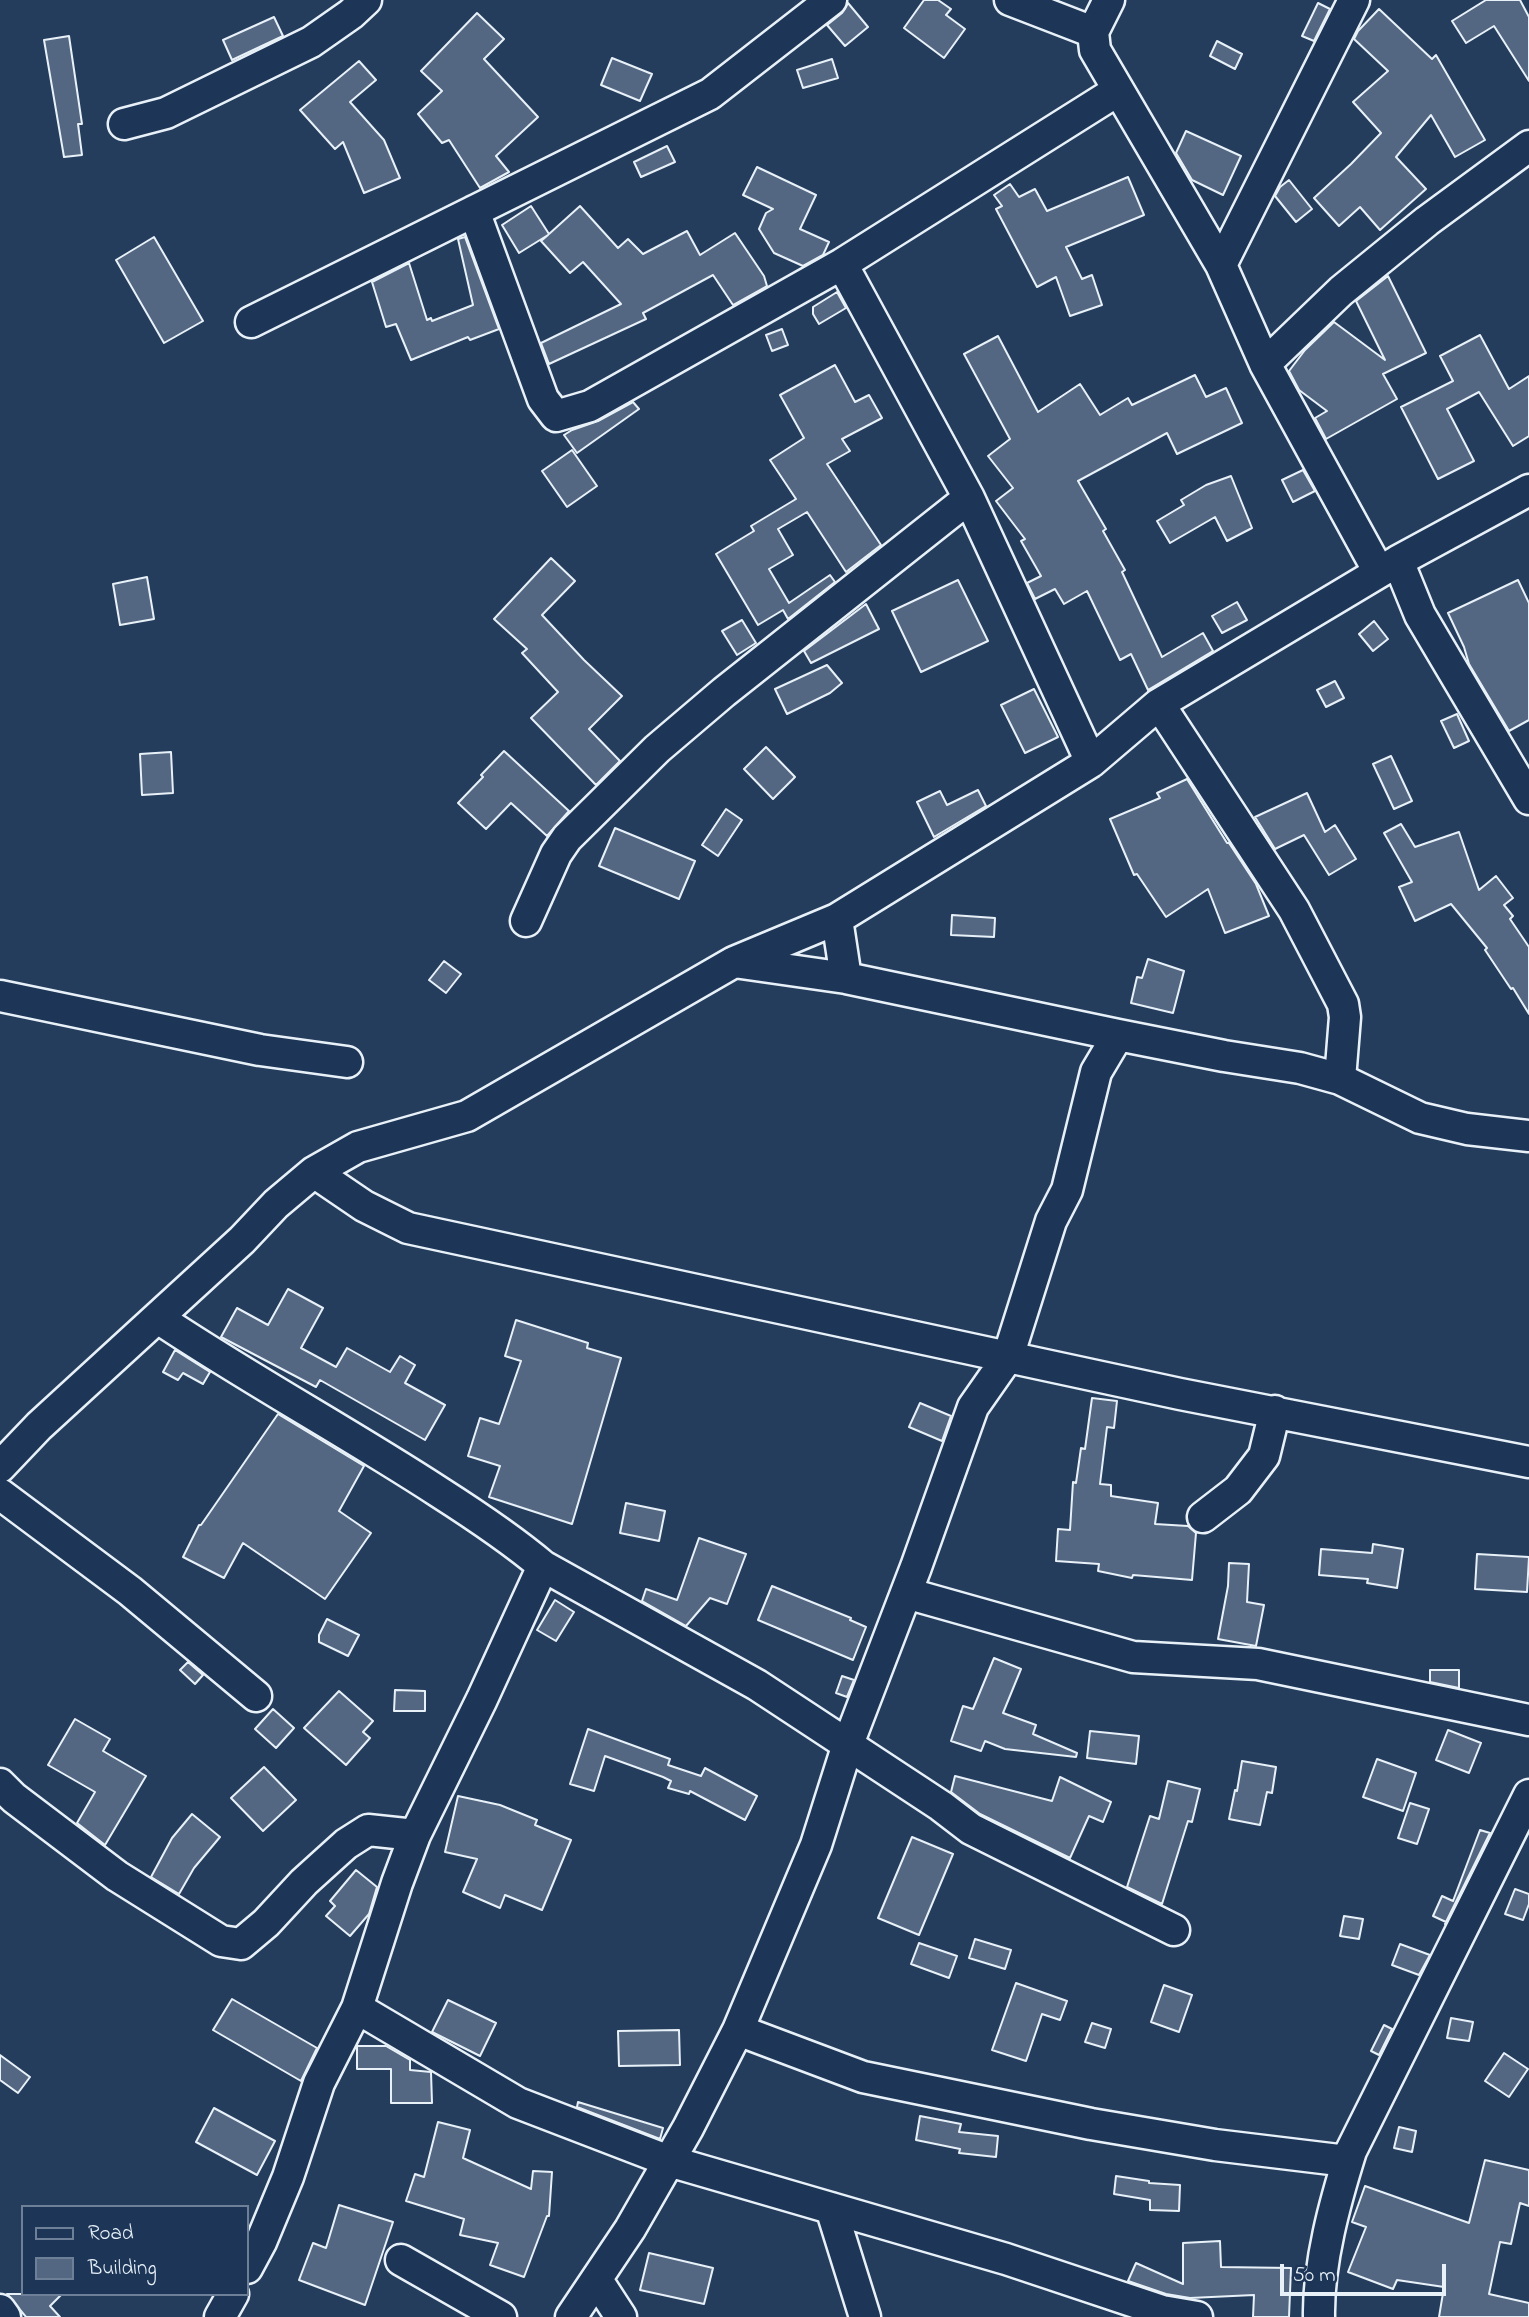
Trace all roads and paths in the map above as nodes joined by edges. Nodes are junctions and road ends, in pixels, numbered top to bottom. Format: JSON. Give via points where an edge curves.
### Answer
{"nodes":[{"id":1,"x":366,"y":0,"type":"edge"},
{"id":2,"x":831,"y":0,"type":"edge"},
{"id":3,"x":1010,"y":0,"type":"edge"},
{"id":4,"x":1109,"y":0,"type":"edge"},
{"id":5,"x":1353,"y":0,"type":"edge"},
{"id":6,"x":1094,"y":32,"type":"junction"},
{"id":7,"x":1117,"y":91,"type":"junction"},
{"id":8,"x":124,"y":124,"type":"dead end"},
{"id":9,"x":1529,"y":146,"type":"edge"},
{"id":10,"x":474,"y":211,"type":"junction"},
{"id":11,"x":842,"y":264,"type":"junction"},
{"id":12,"x":1221,"y":265,"type":"junction"},
{"id":13,"x":251,"y":321,"type":"dead end"},
{"id":14,"x":1265,"y":365,"type":"junction"},
{"id":15,"x":1529,"y":490,"type":"edge"},
{"id":16,"x":969,"y":498,"type":"junction"},
{"id":17,"x":1388,"y":567,"type":"junction"},
{"id":18,"x":1159,"y":704,"type":"junction"},
{"id":19,"x":1091,"y":762,"type":"junction"},
{"id":20,"x":1529,"y":799,"type":"edge"},
{"id":21,"x":838,"y":919,"type":"junction"},
{"id":22,"x":526,"y":920,"type":"dead end"},
{"id":23,"x":734,"y":962,"type":"junction"},
{"id":24,"x":846,"y":978,"type":"junction"},
{"id":25,"x":0,"y":996,"type":"edge"},
{"id":26,"x":1118,"y":1035,"type":"junction"},
{"id":27,"x":347,"y":1062,"type":"dead end"},
{"id":28,"x":1340,"y":1079,"type":"junction"},
{"id":29,"x":1529,"y":1136,"type":"edge"},
{"id":30,"x":314,"y":1172,"type":"junction"},
{"id":31,"x":158,"y":1318,"type":"junction"},
{"id":32,"x":1008,"y":1357,"type":"junction"},
{"id":33,"x":1275,"y":1411,"type":"junction"},
{"id":34,"x":1529,"y":1462,"type":"edge"},
{"id":35,"x":0,"y":1467,"type":"edge"},
{"id":36,"x":0,"y":1494,"type":"edge"},
{"id":37,"x":1203,"y":1517,"type":"dead end"},
{"id":38,"x":543,"y":1566,"type":"junction"},
{"id":39,"x":906,"y":1593,"type":"junction"},
{"id":40,"x":256,"y":1696,"type":"dead end"},
{"id":41,"x":1529,"y":1720,"type":"edge"},
{"id":42,"x":848,"y":1744,"type":"junction"},
{"id":43,"x":0,"y":1784,"type":"edge"},
{"id":44,"x":1529,"y":1795,"type":"edge"},
{"id":45,"x":415,"y":1835,"type":"junction"},
{"id":46,"x":1174,"y":1930,"type":"dead end"},
{"id":47,"x":357,"y":2008,"type":"junction"},
{"id":48,"x":738,"y":2030,"type":"junction"},
{"id":49,"x":669,"y":2161,"type":"junction"},
{"id":50,"x":1347,"y":2161,"type":"junction"},
{"id":51,"x":831,"y":2208,"type":"junction"},
{"id":52,"x":401,"y":2260,"type":"dead end"},
{"id":53,"x":248,"y":2266,"type":"edge"},
{"id":54,"x":597,"y":2280,"type":"junction"},
{"id":55,"x":232,"y":2296,"type":"edge"},
{"id":56,"x":0,"y":2310,"type":"edge"},
{"id":57,"x":5,"y":2317,"type":"edge"},
{"id":58,"x":220,"y":2317,"type":"edge"},
{"id":59,"x":501,"y":2317,"type":"edge"},
{"id":60,"x":571,"y":2317,"type":"edge"},
{"id":61,"x":621,"y":2317,"type":"edge"},
{"id":62,"x":865,"y":2317,"type":"edge"},
{"id":63,"x":1197,"y":2317,"type":"edge"},
{"id":64,"x":1319,"y":2317,"type":"edge"}],
"edges":[{"from":1,"to":8,"type":"street","via":[[311,42],[166,113]]},
{"from":2,"to":10,"type":"street","via":[[710,94]]},
{"from":3,"to":6,"type":"street"},
{"from":4,"to":6,"type":"street"},
{"from":5,"to":12,"type":"street"},
{"from":6,"to":7,"type":"street","via":[[1095,50]]},
{"from":7,"to":11,"type":"street"},
{"from":7,"to":12,"type":"street"},
{"from":9,"to":14,"type":"street","via":[[1341,291]]},
{"from":10,"to":11,"type":"street","via":[[543,399],[556,416],[590,406]]},
{"from":10,"to":13,"type":"street"},
{"from":11,"to":16,"type":"street"},
{"from":12,"to":14,"type":"street"},
{"from":14,"to":17,"type":"street"},
{"from":15,"to":17,"type":"street"},
{"from":16,"to":19,"type":"street"},
{"from":16,"to":22,"type":"street","via":[[657,749],[567,838]]},
{"from":17,"to":18,"type":"street"},
{"from":17,"to":20,"type":"street"},
{"from":18,"to":19,"type":"street"},
{"from":18,"to":28,"type":"street","via":[[1294,909],[1343,1004]]},
{"from":19,"to":21,"type":"street"},
{"from":21,"to":23,"type":"street"},
{"from":21,"to":24,"type":"street"},
{"from":23,"to":24,"type":"street"},
{"from":23,"to":30,"type":"street","via":[[467,1116],[358,1147]]},
{"from":24,"to":26,"type":"street"},
{"from":25,"to":27,"type":"street","via":[[260,1051]]},
{"from":26,"to":28,"type":"street"},
{"from":26,"to":32,"type":"street","via":[[1096,1072],[1067,1190],[1051,1221]]},
{"from":28,"to":29,"type":"street","via":[[1420,1118]]},
{"from":30,"to":31,"type":"street"},
{"from":30,"to":32,"type":"street","via":[[364,1206],[408,1228]]},
{"from":31,"to":35,"type":"street"},
{"from":31,"to":38,"type":"street","via":[[362,1442],[512,1540]]},
{"from":32,"to":33,"type":"street"},
{"from":32,"to":39,"type":"street","via":[[973,1407]]},
{"from":33,"to":34,"type":"street"},
{"from":33,"to":37,"type":"street","via":[[1264,1456],[1238,1490]]},
{"from":36,"to":40,"type":"street","via":[[130,1591]]},
{"from":38,"to":42,"type":"street","via":[[757,1685]]},
{"from":38,"to":45,"type":"street"},
{"from":39,"to":41,"type":"street","via":[[1133,1657],[1258,1664]]},
{"from":39,"to":42,"type":"street"},
{"from":42,"to":46,"type":"street","via":[[971,1829]]},
{"from":42,"to":48,"type":"street","via":[[816,1845]]},
{"from":43,"to":45,"type":"street","via":[[117,1876],[221,1941],[241,1944],[346,1844],[368,1830]]},
{"from":44,"to":50,"type":"street"},
{"from":45,"to":47,"type":"street"},
{"from":47,"to":49,"type":"street","via":[[518,2104]]},
{"from":47,"to":53,"type":"street","via":[[319,2083],[288,2177]]},
{"from":48,"to":49,"type":"street"},
{"from":48,"to":50,"type":"street","via":[[863,2077],[1091,2124]]},
{"from":49,"to":51,"type":"street"},
{"from":49,"to":54,"type":"street"},
{"from":50,"to":64,"type":"street","via":[[1319,2289]]},
{"from":51,"to":62,"type":"street"},
{"from":51,"to":63,"type":"street","via":[[1162,2311]]},
{"from":52,"to":59,"type":"street"},
{"from":54,"to":60,"type":"street"},
{"from":54,"to":61,"type":"street"},
{"from":55,"to":58,"type":"street"},
{"from":56,"to":57,"type":"street"}]}
